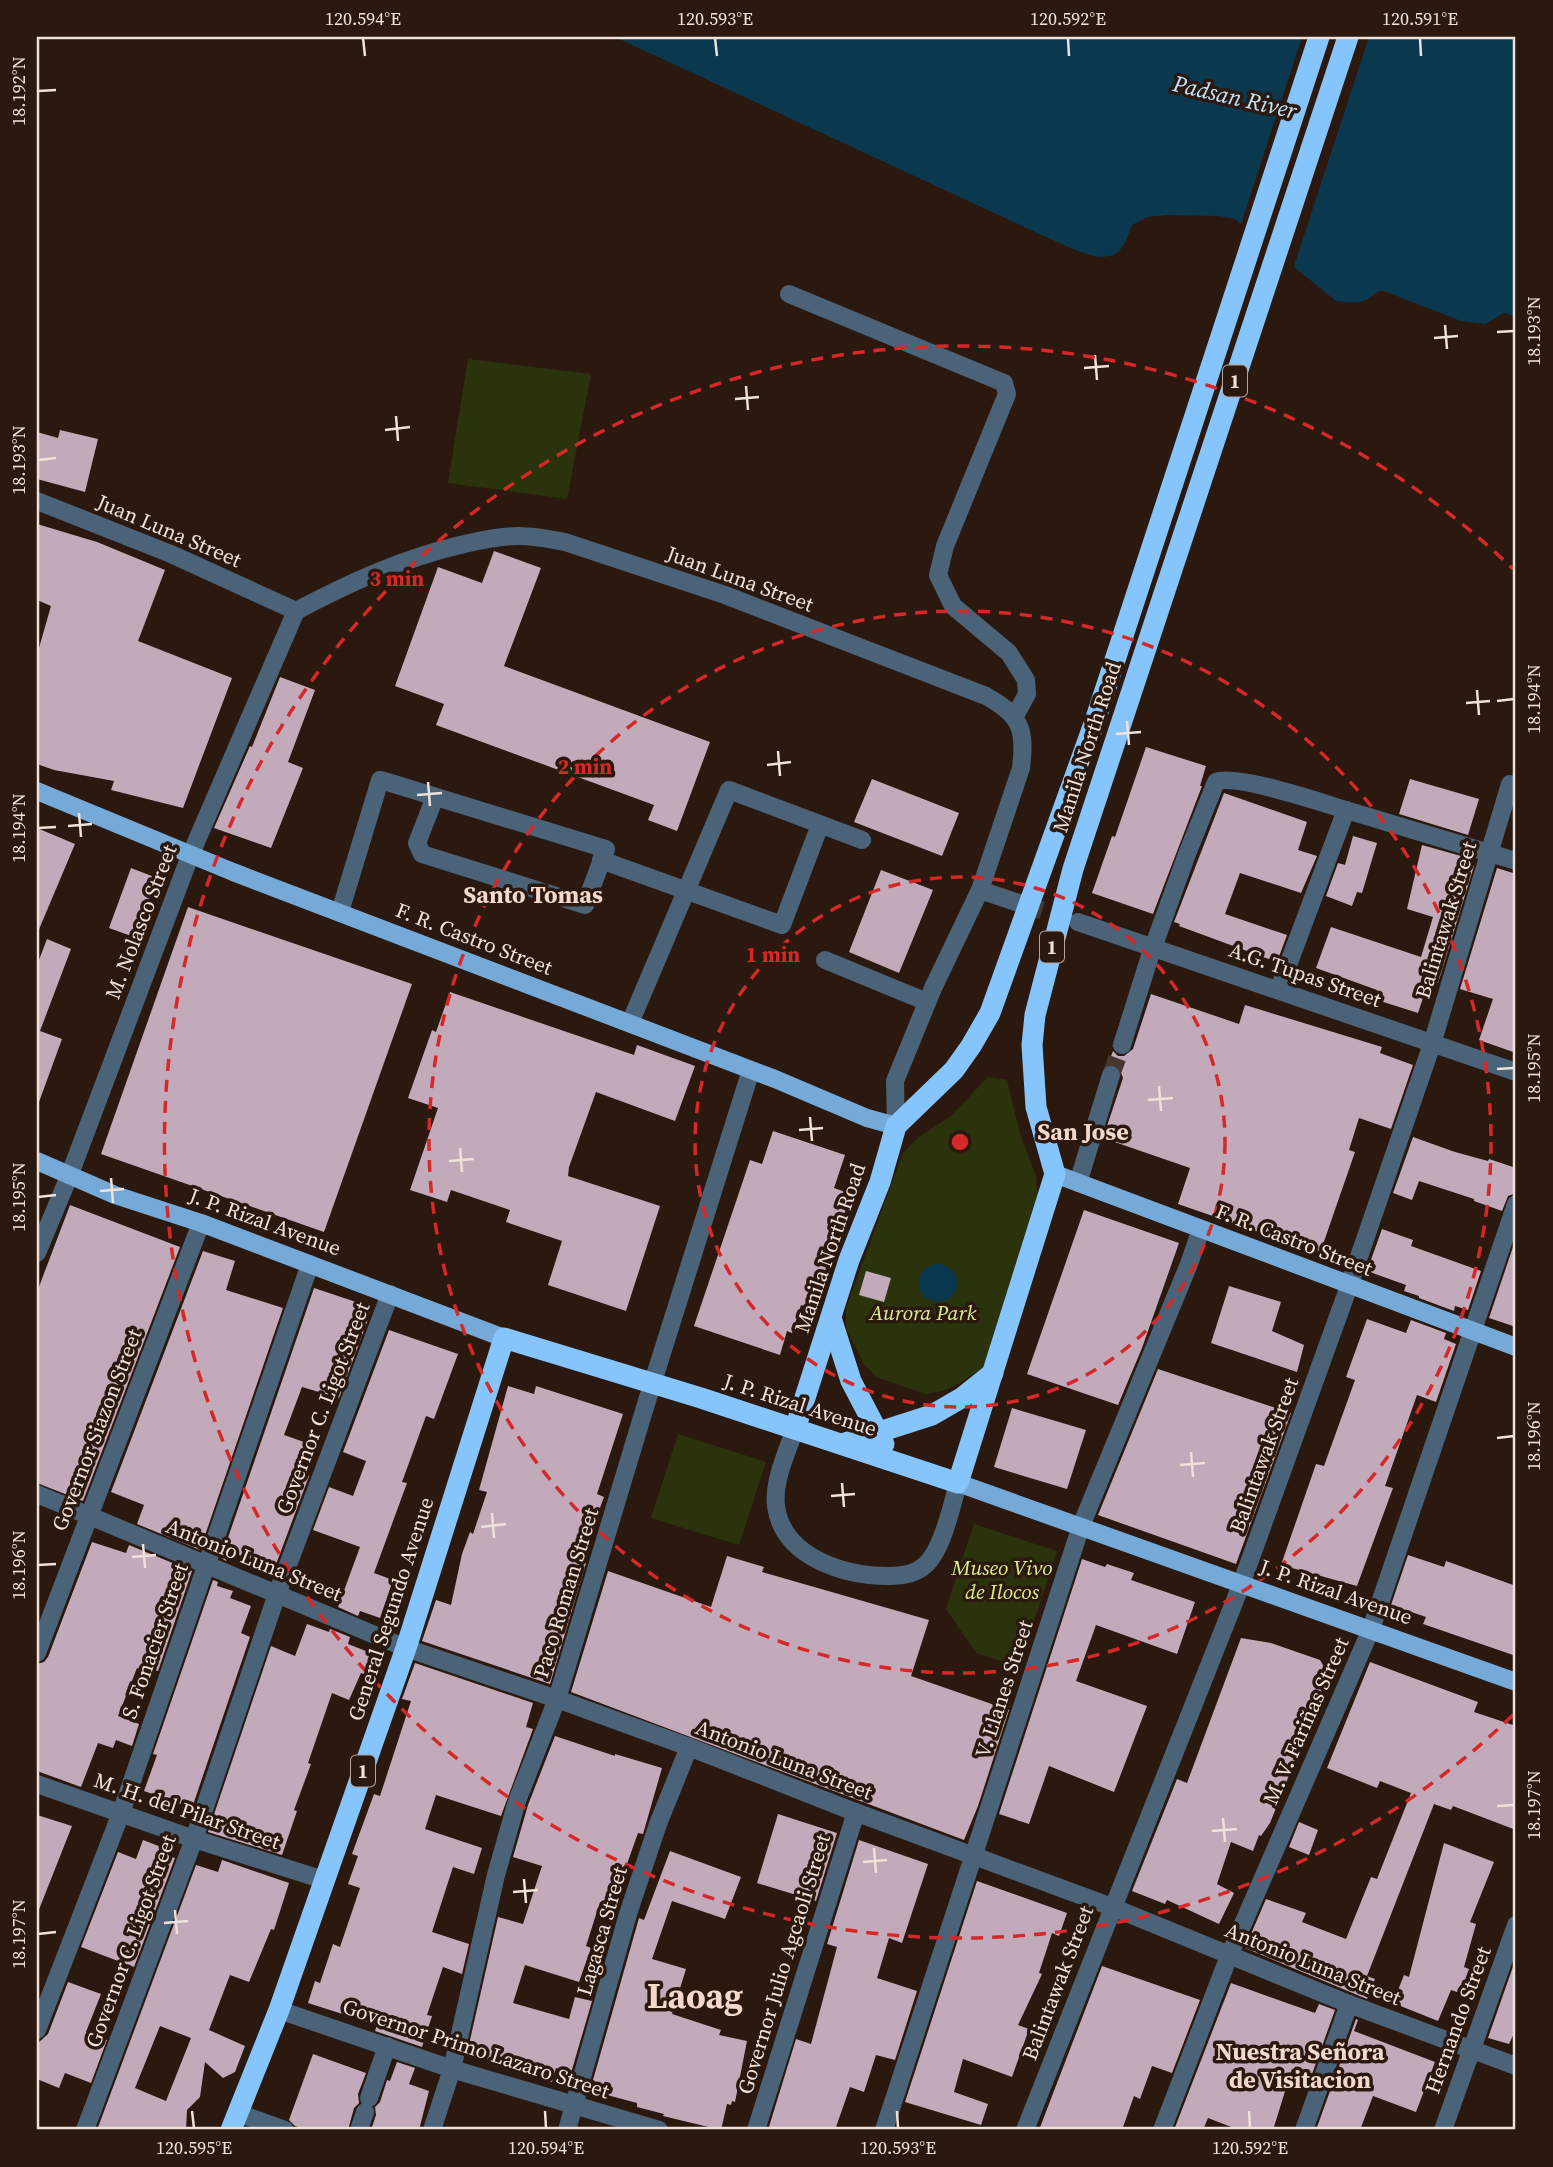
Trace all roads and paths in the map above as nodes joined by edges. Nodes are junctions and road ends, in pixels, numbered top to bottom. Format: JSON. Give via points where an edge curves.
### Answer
{"nodes":[{"id":1,"x":1319,"y":37,"type":"edge"},
{"id":2,"x":1348,"y":37,"type":"edge"},
{"id":3,"x":789,"y":294,"type":"dead end"},
{"id":4,"x":37,"y":501,"type":"edge"},
{"id":5,"x":296,"y":611,"type":"junction"},
{"id":6,"x":1014,"y":716,"type":"junction"},
{"id":7,"x":1510,"y":784,"type":"dead end"},
{"id":8,"x":37,"y":791,"type":"edge"},
{"id":9,"x":435,"y":797,"type":"junction"},
{"id":10,"x":1346,"y":810,"type":"junction"},
{"id":11,"x":820,"y":825,"type":"junction"},
{"id":12,"x":862,"y":840,"type":"dead end"},
{"id":13,"x":1490,"y":855,"type":"junction"},
{"id":14,"x":190,"y":856,"type":"junction"},
{"id":15,"x":601,"y":860,"type":"junction"},
{"id":16,"x":1516,"y":861,"type":"edge"},
{"id":17,"x":685,"y":890,"type":"junction"},
{"id":18,"x":980,"y":890,"type":"junction"},
{"id":19,"x":1025,"y":905,"type":"tunnel mouth"},
{"id":20,"x":340,"y":912,"type":"junction"},
{"id":21,"x":1078,"y":922,"type":"tunnel mouth"},
{"id":22,"x":1154,"y":946,"type":"junction"},
{"id":23,"x":825,"y":960,"type":"dead end"},
{"id":24,"x":1279,"y":989,"type":"junction"},
{"id":25,"x":927,"y":1002,"type":"junction"},
{"id":26,"x":630,"y":1023,"type":"junction"},
{"id":27,"x":1432,"y":1044,"type":"junction"},
{"id":28,"x":1122,"y":1045,"type":"tunnel mouth"},
{"id":29,"x":751,"y":1070,"type":"junction"},
{"id":30,"x":1516,"y":1072,"type":"edge"},
{"id":31,"x":1111,"y":1074,"type":"tunnel mouth"},
{"id":32,"x":896,"y":1126,"type":"junction"},
{"id":33,"x":37,"y":1161,"type":"edge"},
{"id":34,"x":70,"y":1174,"type":"junction"},
{"id":35,"x":1055,"y":1174,"type":"junction"},
{"id":36,"x":1078,"y":1182,"type":"junction"},
{"id":37,"x":1516,"y":1204,"type":"edge"},
{"id":38,"x":201,"y":1223,"type":"junction"},
{"id":39,"x":1201,"y":1229,"type":"junction"},
{"id":40,"x":37,"y":1253,"type":"edge"},
{"id":41,"x":310,"y":1264,"type":"junction"},
{"id":42,"x":1349,"y":1286,"type":"junction"},
{"id":43,"x":390,"y":1294,"type":"junction"},
{"id":44,"x":831,"y":1318,"type":"junction"},
{"id":45,"x":1472,"y":1331,"type":"junction"},
{"id":46,"x":505,"y":1338,"type":"junction"},
{"id":47,"x":1516,"y":1347,"type":"edge"},
{"id":48,"x":993,"y":1373,"type":"junction"},
{"id":49,"x":652,"y":1384,"type":"junction"},
{"id":50,"x":795,"y":1429,"type":"junction"},
{"id":51,"x":877,"y":1434,"type":"junction"},
{"id":52,"x":842,"y":1444,"type":"junction"},
{"id":53,"x":898,"y":1463,"type":"junction"},
{"id":54,"x":958,"y":1483,"type":"junction"},
{"id":55,"x":37,"y":1494,"type":"edge"},
{"id":56,"x":90,"y":1516,"type":"junction"},
{"id":57,"x":1081,"y":1527,"type":"junction"},
{"id":58,"x":205,"y":1566,"type":"junction"},
{"id":59,"x":1241,"y":1585,"type":"junction"},
{"id":60,"x":277,"y":1594,"type":"junction"},
{"id":61,"x":1371,"y":1629,"type":"junction"},
{"id":62,"x":406,"y":1648,"type":"junction"},
{"id":63,"x":37,"y":1653,"type":"edge"},
{"id":64,"x":1516,"y":1682,"type":"edge"},
{"id":65,"x":558,"y":1699,"type":"junction"},
{"id":66,"x":688,"y":1747,"type":"junction"},
{"id":67,"x":37,"y":1784,"type":"edge"},
{"id":68,"x":856,"y":1812,"type":"junction"},
{"id":69,"x":121,"y":1813,"type":"junction"},
{"id":70,"x":194,"y":1839,"type":"junction"},
{"id":71,"x":973,"y":1854,"type":"junction"},
{"id":72,"x":324,"y":1880,"type":"junction"},
{"id":73,"x":1112,"y":1907,"type":"junction"},
{"id":74,"x":1516,"y":1925,"type":"edge"},
{"id":75,"x":1229,"y":1956,"type":"junction"},
{"id":76,"x":1349,"y":2004,"type":"junction"},
{"id":77,"x":279,"y":2010,"type":"junction"},
{"id":78,"x":37,"y":2030,"type":"edge"},
{"id":79,"x":387,"y":2046,"type":"junction"},
{"id":80,"x":1473,"y":2050,"type":"junction"},
{"id":81,"x":1516,"y":2066,"type":"edge"},
{"id":82,"x":452,"y":2068,"type":"junction"},
{"id":83,"x":576,"y":2105,"type":"junction"},
{"id":84,"x":234,"y":2122,"type":"edge"},
{"id":85,"x":85,"y":2130,"type":"edge"},
{"id":86,"x":285,"y":2130,"type":"edge"},
{"id":87,"x":359,"y":2130,"type":"edge"},
{"id":88,"x":432,"y":2130,"type":"edge"},
{"id":89,"x":567,"y":2130,"type":"edge"},
{"id":90,"x":659,"y":2130,"type":"edge"},
{"id":91,"x":755,"y":2130,"type":"edge"},
{"id":92,"x":884,"y":2130,"type":"edge"},
{"id":93,"x":1025,"y":2130,"type":"edge"},
{"id":94,"x":1162,"y":2130,"type":"edge"},
{"id":95,"x":1304,"y":2130,"type":"edge"},
{"id":96,"x":1443,"y":2130,"type":"edge"}],
"edges":[{"from":1,"to":32,"type":"highway","name":"Manila North Road","number":"1","via":[[1096,718],[990,1013],[954,1070]]},
{"from":2,"to":35,"type":"highway","name":"Manila North Road","number":"1","via":[[1073,869],[1035,1014],[1036,1107]]},
{"from":3,"to":6,"type":"street","via":[[1004,383],[1007,394],[938,575],[954,606],[1009,653],[1026,680],[1027,694]]},
{"from":4,"to":5,"type":"street","name":"Juan Luna Street","via":[[171,554]]},
{"from":5,"to":6,"type":"street","name":"Juan Luna Street","via":[[390,565],[440,550],[505,537],[542,538],[737,600],[986,696]]},
{"from":5,"to":14,"type":"street","name":"M. Nolasco Street"},
{"from":6,"to":18,"type":"street","via":[[1022,739],[1021,768]]},
{"from":7,"to":13,"type":"street","name":"Balintawak Street"},
{"from":8,"to":14,"type":"main road","name":"F. R. Castro Street"},
{"from":9,"to":15,"type":"street","via":[[606,849]]},
{"from":9,"to":15,"type":"street","via":[[417,843],[422,854],[585,905]]},
{"from":9,"to":20,"type":"street","via":[[380,780]]},
{"from":10,"to":13,"type":"street"},
{"from":10,"to":22,"type":"street","via":[[1275,789],[1228,779],[1216,782]]},
{"from":10,"to":24,"type":"street"},
{"from":11,"to":12,"type":"street"},
{"from":11,"to":17,"type":"street","via":[[729,790]]},
{"from":11,"to":17,"type":"street","via":[[782,925]]},
{"from":13,"to":16,"type":"street"},
{"from":13,"to":27,"type":"street","name":"Balintawak Street"},
{"from":14,"to":20,"type":"main road","name":"F. R. Castro Street"},
{"from":14,"to":34,"type":"street","name":"M. Nolasco Street"},
{"from":15,"to":17,"type":"street"},
{"from":17,"to":26,"type":"street"},
{"from":18,"to":19,"type":"street"},
{"from":18,"to":25,"type":"street"},
{"from":20,"to":26,"type":"main road","name":"F. R. Castro Street"},
{"from":21,"to":22,"type":"street","name":"A.G. Tupas Street"},
{"from":22,"to":24,"type":"street","name":"A.G. Tupas Street"},
{"from":22,"to":28,"type":"street"},
{"from":23,"to":25,"type":"street"},
{"from":24,"to":27,"type":"street","name":"A.G. Tupas Street"},
{"from":25,"to":32,"type":"street","via":[[895,1081]]},
{"from":26,"to":29,"type":"main road","name":"F. R. Castro Street"},
{"from":27,"to":30,"type":"street","name":"A.G. Tupas Street"},
{"from":27,"to":42,"type":"street","name":"Balintawak Street"},
{"from":29,"to":32,"type":"main road","name":"F. R. Castro Street"},
{"from":29,"to":49,"type":"street","name":"Paco Roman Street"},
{"from":31,"to":36,"type":"street"},
{"from":32,"to":44,"type":"highway","name":"Manila North Road"},
{"from":33,"to":34,"type":"main road","name":"J. P. Rizal Avenue"},
{"from":34,"to":38,"type":"main road","name":"J. P. Rizal Avenue","via":[[115,1195]]},
{"from":34,"to":40,"type":"street","name":"M. Nolasco Street"},
{"from":35,"to":36,"type":"main road","name":"F. R. Castro Street"},
{"from":35,"to":48,"type":"highway"},
{"from":36,"to":39,"type":"main road","name":"F. R. Castro Street"},
{"from":37,"to":45,"type":"street","name":"M. V. Fariñas Street"},
{"from":38,"to":41,"type":"main road","name":"J. P. Rizal Avenue"},
{"from":38,"to":56,"type":"street","name":"Governor Siazon Street"},
{"from":39,"to":42,"type":"main road","name":"F. R. Castro Street"},
{"from":39,"to":57,"type":"street","name":"V. Llanes Street"},
{"from":41,"to":43,"type":"main road","name":"J. P. Rizal Avenue"},
{"from":41,"to":58,"type":"street","name":"S. Fonacier Street"},
{"from":42,"to":45,"type":"main road","name":"F. R. Castro Street"},
{"from":42,"to":59,"type":"street","name":"Balintawak Street"},
{"from":43,"to":46,"type":"main road","name":"J. P. Rizal Avenue"},
{"from":43,"to":60,"type":"street","name":"Governor C. Ligot Street"},
{"from":44,"to":50,"type":"highway","name":"Manila North Road"},
{"from":44,"to":51,"type":"highway","via":[[851,1381]]},
{"from":45,"to":47,"type":"main road","name":"F. R. Castro Street"},
{"from":45,"to":61,"type":"street","name":"M. V. Fariñas Street"},
{"from":46,"to":49,"type":"highway","name":"J. P. Rizal Avenue"},
{"from":46,"to":62,"type":"highway","name":"General Segundo Avenue","number":"1"},
{"from":48,"to":51,"type":"highway","via":[[932,1415]]},
{"from":48,"to":54,"type":"highway"},
{"from":49,"to":50,"type":"highway","name":"J. P. Rizal Avenue"},
{"from":49,"to":65,"type":"street","name":"Paco Roman Street"},
{"from":50,"to":52,"type":"highway","name":"J. P. Rizal Avenue"},
{"from":50,"to":54,"type":"street","via":[[778,1484],[776,1507],[784,1528],[802,1550],[842,1571],[897,1576],[925,1566],[934,1553]]},
{"from":51,"to":52,"type":"highway"},
{"from":51,"to":53,"type":"highway"},
{"from":52,"to":53,"type":"highway","name":"J. P. Rizal Avenue"},
{"from":53,"to":54,"type":"highway","name":"J. P. Rizal Avenue"},
{"from":54,"to":57,"type":"main road","name":"J. P. Rizal Avenue"},
{"from":55,"to":56,"type":"street","name":"Antonio Luna Street"},
{"from":56,"to":58,"type":"street","name":"Antonio Luna Street"},
{"from":56,"to":63,"type":"street","name":"Governor Siazon Street"},
{"from":57,"to":59,"type":"main road","name":"J. P. Rizal Avenue"},
{"from":57,"to":71,"type":"street","name":"V. Llanes Street"},
{"from":58,"to":60,"type":"street","name":"Antonio Luna Street"},
{"from":58,"to":69,"type":"street","name":"S. Fonacier Street"},
{"from":59,"to":61,"type":"main road","name":"J. P. Rizal Avenue"},
{"from":59,"to":73,"type":"street","name":"Balintawak Street"},
{"from":60,"to":62,"type":"street","name":"Antonio Luna Street"},
{"from":60,"to":70,"type":"street","name":"Governor C. Ligot Street"},
{"from":61,"to":64,"type":"main road","name":"J. P. Rizal Avenue"},
{"from":61,"to":75,"type":"street","name":"M. V. Fariñas Street"},
{"from":62,"to":65,"type":"street","name":"Antonio Luna Street"},
{"from":62,"to":72,"type":"highway","name":"General Segundo Avenue","number":"1"},
{"from":65,"to":66,"type":"street","name":"Antonio Luna Street"},
{"from":65,"to":82,"type":"street","name":"Paco Roman Street","via":[[517,1801]]},
{"from":66,"to":68,"type":"street","name":"Antonio Luna Street"},
{"from":66,"to":83,"type":"street","name":"Lagasca Street","via":[[628,1914]]},
{"from":67,"to":69,"type":"street","name":"M. H. del Pilar Street"},
{"from":68,"to":71,"type":"street","name":"Antonio Luna Street"},
{"from":68,"to":91,"type":"street","name":"Governor Julio Agcaoli Street"},
{"from":69,"to":70,"type":"street","name":"M. H. del Pilar Street"},
{"from":69,"to":78,"type":"street","name":"S. Fonacier Street"},
{"from":70,"to":72,"type":"street","name":"M. H. del Pilar Street"},
{"from":70,"to":85,"type":"street","name":"Governor C. Ligot Street"},
{"from":71,"to":73,"type":"street","name":"Antonio Luna Street"},
{"from":71,"to":92,"type":"street","name":"V. Llanes Street"},
{"from":72,"to":77,"type":"highway","name":"General Segundo Avenue","number":"1"},
{"from":73,"to":75,"type":"street","name":"Antonio Luna Street"},
{"from":73,"to":93,"type":"street","name":"Balintawak Street"},
{"from":74,"to":80,"type":"street","name":"Hernando Street"},
{"from":75,"to":76,"type":"street","name":"Antonio Luna Street"},
{"from":75,"to":94,"type":"street","name":"M. V. Fariñas Street"},
{"from":76,"to":80,"type":"street","name":"Antonio Luna Street"},
{"from":76,"to":95,"type":"street"},
{"from":77,"to":79,"type":"street","name":"Governor Primo Lazaro Street"},
{"from":77,"to":84,"type":"highway","name":"General Segundo Avenue","number":"1"},
{"from":79,"to":82,"type":"street","name":"Governor Primo Lazaro Street"},
{"from":79,"to":87,"type":"street"},
{"from":80,"to":81,"type":"street","name":"Antonio Luna Street"},
{"from":80,"to":96,"type":"street","name":"Hernando Street"},
{"from":82,"to":83,"type":"street","name":"Governor Primo Lazaro Street"},
{"from":82,"to":88,"type":"street","name":"Paco Roman Street"},
{"from":83,"to":89,"type":"street","name":"Lagasca Street"},
{"from":83,"to":90,"type":"street","name":"Governor Primo Lazaro Street"},
{"from":84,"to":86,"type":"street"}]}
